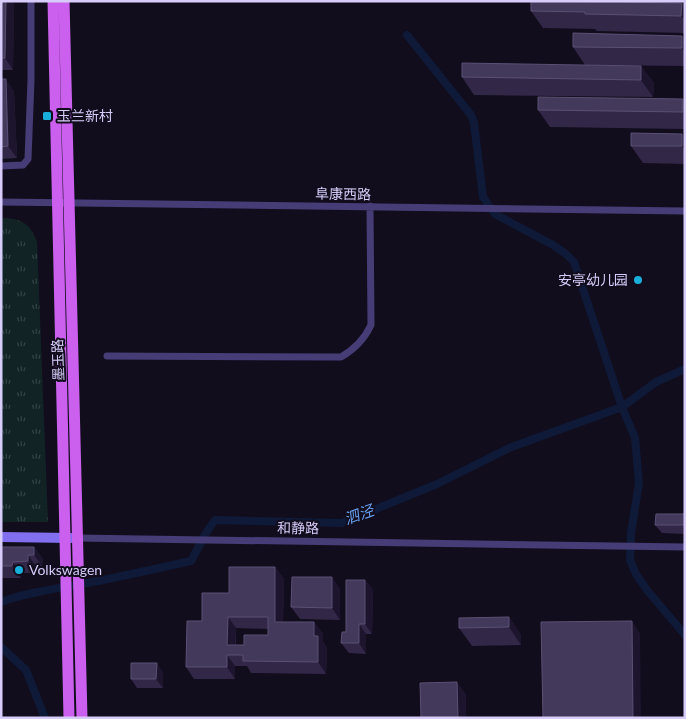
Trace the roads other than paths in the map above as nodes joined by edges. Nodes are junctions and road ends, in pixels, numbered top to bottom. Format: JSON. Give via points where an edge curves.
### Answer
{"nodes":[{"id":1,"x":31,"y":1,"type":"edge"},
{"id":2,"x":53,"y":1,"type":"edge"},
{"id":3,"x":64,"y":1,"type":"edge"},
{"id":4,"x":1,"y":166,"type":"edge"},
{"id":5,"x":1,"y":202,"type":"edge"},
{"id":6,"x":62,"y":203,"type":"junction"},
{"id":7,"x":370,"y":206,"type":"junction"},
{"id":8,"x":685,"y":211,"type":"edge"},
{"id":9,"x":107,"y":356,"type":"dead end"},
{"id":10,"x":1,"y":537,"type":"edge"},
{"id":11,"x":64,"y":538,"type":"junction"},
{"id":12,"x":77,"y":538,"type":"junction"},
{"id":13,"x":685,"y":548,"type":"edge"},
{"id":14,"x":69,"y":718,"type":"edge"},
{"id":15,"x":82,"y":718,"type":"edge"}],
"edges":[{"from":1,"to":4,"type":"street","via":[[28,159],[23,165]]},
{"from":2,"to":6,"type":"main road","name":"墨玉路"},
{"from":3,"to":6,"type":"main road","name":"墨玉路"},
{"from":5,"to":6,"type":"street","name":"阜康西路"},
{"from":6,"to":7,"type":"street","name":"阜康西路"},
{"from":6,"to":11,"type":"main road","name":"墨玉路"},
{"from":6,"to":12,"type":"main road","name":"墨玉路"},
{"from":7,"to":8,"type":"street","name":"阜康西路"},
{"from":7,"to":9,"type":"street","via":[[371,325],[353,351],[341,357]]},
{"from":10,"to":11,"type":"street","name":"和静路"},
{"from":11,"to":12,"type":"street","name":"和静路"},
{"from":11,"to":14,"type":"main road","name":"墨玉路"},
{"from":12,"to":13,"type":"street","name":"和静路"},
{"from":12,"to":15,"type":"main road","name":"墨玉路"}]}
